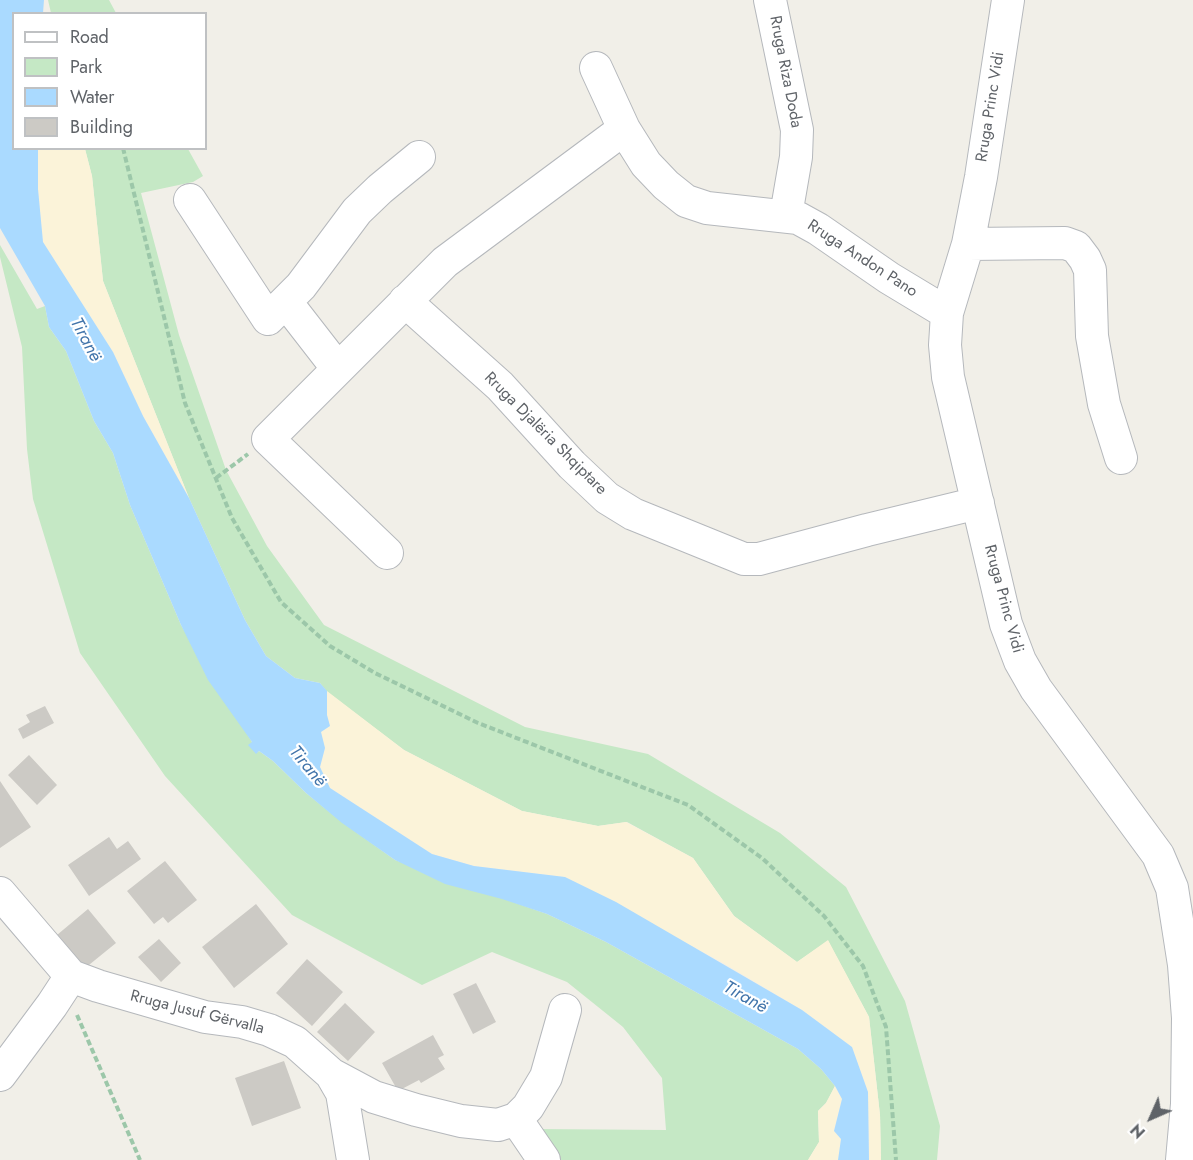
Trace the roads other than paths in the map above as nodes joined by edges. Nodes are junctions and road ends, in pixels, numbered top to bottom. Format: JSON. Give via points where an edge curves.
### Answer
{"nodes":[{"id":1,"x":770,"y":0,"type":"edge"},
{"id":2,"x":1008,"y":0,"type":"edge"},
{"id":3,"x":596,"y":68,"type":"dead end"},
{"id":4,"x":624,"y":129,"type":"junction"},
{"id":5,"x":419,"y":157,"type":"dead end"},
{"id":6,"x":190,"y":200,"type":"dead end"},
{"id":7,"x":786,"y":215,"type":"junction"},
{"id":8,"x":968,"y":244,"type":"junction"},
{"id":9,"x":405,"y":301,"type":"junction"},
{"id":10,"x":286,"y":302,"type":"junction"},
{"id":11,"x":948,"y":313,"type":"junction"},
{"id":12,"x":338,"y":369,"type":"junction"},
{"id":13,"x":1121,"y":458,"type":"dead end"},
{"id":14,"x":978,"y":503,"type":"junction"},
{"id":15,"x":387,"y":553,"type":"dead end"},
{"id":16,"x":1182,"y":888,"type":"edge"},
{"id":17,"x":0,"y":893,"type":"edge"},
{"id":18,"x":71,"y":976,"type":"junction"},
{"id":19,"x":565,"y":1010,"type":"dead end"},
{"id":20,"x":76,"y":1011,"type":"road end"},
{"id":21,"x":331,"y":1074,"type":"junction"},
{"id":22,"x":0,"y":1075,"type":"edge"},
{"id":23,"x":374,"y":1098,"type":"junction"},
{"id":24,"x":346,"y":1112,"type":"junction"},
{"id":25,"x":516,"y":1119,"type":"junction"},
{"id":26,"x":353,"y":1160,"type":"edge"},
{"id":27,"x":544,"y":1160,"type":"edge"},
{"id":28,"x":1182,"y":1160,"type":"edge"}],
"edges":[{"from":1,"to":7,"type":"street","name":"Rruga Riza Doda","via":[[797,130]]},
{"from":2,"to":8,"type":"street","name":"Rruga Princ Vidi"},
{"from":3,"to":4,"type":"street","name":"Rruga Andon Pano"},
{"from":4,"to":7,"type":"street","name":"Rruga Andon Pano","via":[[646,164],[686,201],[707,208]]},
{"from":4,"to":9,"type":"street","via":[[445,262]]},
{"from":5,"to":10,"type":"street","via":[[357,212]]},
{"from":6,"to":10,"type":"street","via":[[268,319]]},
{"from":7,"to":11,"type":"street","name":"Rruga Andon Pano","via":[[818,229]]},
{"from":8,"to":11,"type":"street","name":"Rruga Princ Vidi"},
{"from":8,"to":13,"type":"street","via":[[1065,243],[1085,259],[1090,270],[1092,336],[1104,404]]},
{"from":9,"to":12,"type":"street"},
{"from":9,"to":14,"type":"street","name":"Rruga Djalëria Shqiptare","via":[[500,386],[607,498],[633,514],[744,559],[759,559]]},
{"from":10,"to":12,"type":"street"},
{"from":11,"to":14,"type":"street","name":"Rruga Princ Vidi","via":[[948,377]]},
{"from":12,"to":15,"type":"street","via":[[268,439]]},
{"from":14,"to":16,"type":"street","name":"Rruga Princ Vidi","via":[[1006,624],[1020,661]]},
{"from":16,"to":28,"type":"street","name":"Rruga Princ Vidi","via":[[1182,955],[1188,1018]]},
{"from":17,"to":18,"type":"street"},
{"from":18,"to":20,"type":"street"},
{"from":18,"to":21,"type":"street","name":"Rruga Jusuf Gërvalla","via":[[131,997],[269,1030],[295,1042]]},
{"from":18,"to":22,"type":"street"},
{"from":19,"to":25,"type":"street","via":[[546,1077]]},
{"from":21,"to":23,"type":"street"},
{"from":21,"to":24,"type":"street","name":"Rruga Jusuf Gërvalla","via":[[342,1093]]},
{"from":23,"to":24,"type":"street","via":[[360,1098]]},
{"from":23,"to":25,"type":"street","via":[[461,1121],[498,1125]]},
{"from":24,"to":26,"type":"street","name":"Rruga Jusuf Gërvalla"},
{"from":25,"to":27,"type":"street"}]}
